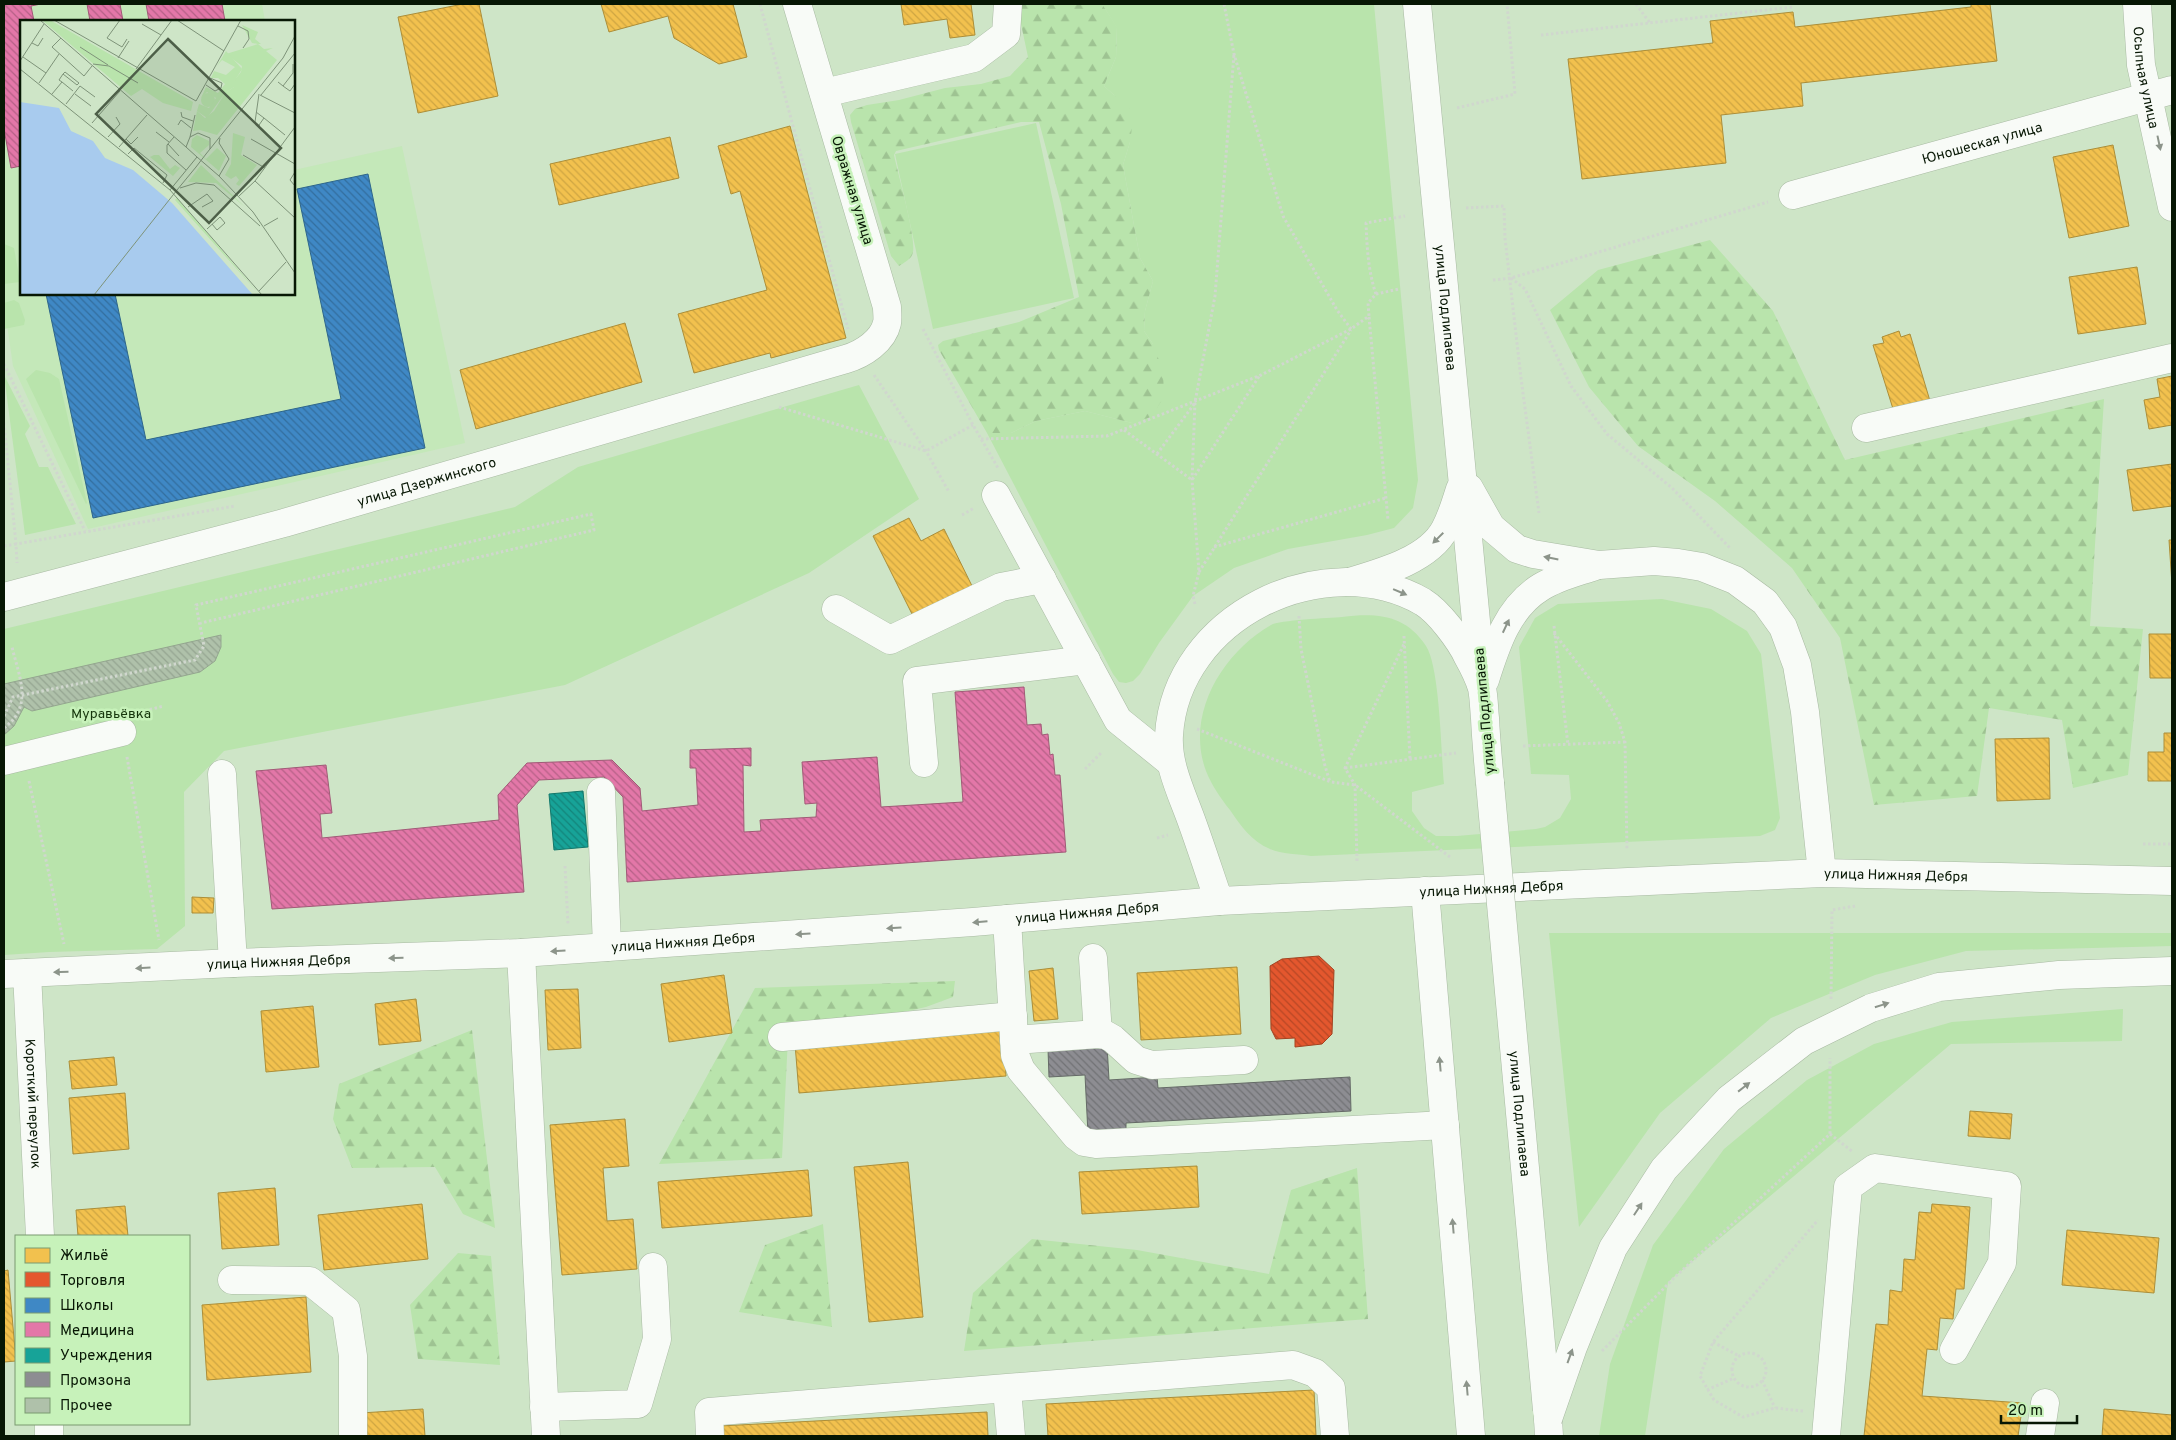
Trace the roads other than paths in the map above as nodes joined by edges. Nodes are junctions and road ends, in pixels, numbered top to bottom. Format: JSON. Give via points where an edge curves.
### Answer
{"nodes":[{"id":1,"x":797,"y":4,"type":"edge"},
{"id":2,"x":1008,"y":4,"type":"edge"},
{"id":3,"x":1417,"y":4,"type":"edge"},
{"id":4,"x":2137,"y":4,"type":"edge"},
{"id":5,"x":824,"y":93,"type":"junction"},
{"id":6,"x":2160,"y":93,"type":"edge"},
{"id":7,"x":1793,"y":194,"type":"road end"},
{"id":8,"x":2172,"y":207,"type":"edge"},
{"id":9,"x":848,"y":346,"type":"joint"},
{"id":10,"x":2172,"y":358,"type":"edge"},
{"id":11,"x":1866,"y":428,"type":"dead end"},
{"id":12,"x":1464,"y":478,"type":"junction"},
{"id":13,"x":996,"y":495,"type":"dead end"},
{"id":14,"x":1599,"y":565,"type":"junction"},
{"id":15,"x":1042,"y":579,"type":"junction"},
{"id":16,"x":1353,"y":581,"type":"junction"},
{"id":17,"x":4,"y":597,"type":"edge"},
{"id":18,"x":836,"y":609,"type":"dead end"},
{"id":19,"x":1086,"y":660,"type":"junction"},
{"id":20,"x":1482,"y":688,"type":"junction"},
{"id":21,"x":122,"y":732,"type":"road end"},
{"id":22,"x":14,"y":759,"type":"edge"},
{"id":23,"x":1170,"y":762,"type":"junction"},
{"id":24,"x":924,"y":763,"type":"dead end"},
{"id":25,"x":222,"y":774,"type":"dead end"},
{"id":26,"x":601,"y":792,"type":"dead end"},
{"id":27,"x":1822,"y":873,"type":"junction"},
{"id":28,"x":2172,"y":881,"type":"edge"},
{"id":29,"x":1425,"y":891,"type":"junction"},
{"id":30,"x":1219,"y":900,"type":"junction"},
{"id":31,"x":1008,"y":919,"type":"junction"},
{"id":32,"x":607,"y":948,"type":"junction"},
{"id":33,"x":521,"y":953,"type":"junction"},
{"id":34,"x":1093,"y":958,"type":"dead end"},
{"id":35,"x":233,"y":963,"type":"junction"},
{"id":36,"x":2172,"y":971,"type":"edge"},
{"id":37,"x":16,"y":974,"type":"edge"},
{"id":38,"x":1013,"y":1028,"type":"junction"},
{"id":39,"x":1098,"y":1034,"type":"junction"},
{"id":40,"x":782,"y":1037,"type":"dead end"},
{"id":41,"x":1244,"y":1060,"type":"dead end"},
{"id":42,"x":1445,"y":1125,"type":"junction"},
{"id":43,"x":40,"y":1235,"type":"edge"},
{"id":44,"x":653,"y":1267,"type":"dead end"},
{"id":45,"x":232,"y":1280,"type":"dead end"},
{"id":46,"x":1954,"y":1350,"type":"dead end"},
{"id":47,"x":1008,"y":1389,"type":"junction"},
{"id":48,"x":2044,"y":1403,"type":"dead end"},
{"id":49,"x":544,"y":1407,"type":"junction"},
{"id":50,"x":1827,"y":1425,"type":"edge"},
{"id":51,"x":1548,"y":1427,"type":"edge"},
{"id":52,"x":353,"y":1436,"type":"edge"},
{"id":53,"x":546,"y":1436,"type":"edge"},
{"id":54,"x":710,"y":1436,"type":"edge"},
{"id":55,"x":1011,"y":1436,"type":"edge"},
{"id":56,"x":1335,"y":1436,"type":"edge"},
{"id":57,"x":1471,"y":1436,"type":"edge"},
{"id":58,"x":2040,"y":1436,"type":"edge"}],
"edges":[{"from":1,"to":5,"type":"main road","name":"Овражная улица"},
{"from":2,"to":5,"type":"main road","via":[[1006,34],[974,58]]},
{"from":3,"to":12,"type":"main road","name":"улица Подлипаева"},
{"from":4,"to":6,"type":"main road","name":"Осыпная улица","via":[[2141,65]]},
{"from":5,"to":9,"type":"main road","name":"Овражная улица","via":[[887,307],[887,324],[876,341],[858,355]]},
{"from":6,"to":7,"type":"main road","name":"Юношеская улица"},
{"from":6,"to":8,"type":"main road","name":"Осыпная улица","one_way":true},
{"from":9,"to":17,"type":"main road","name":"улица Дзержинского","via":[[284,523]]},
{"from":10,"to":11,"type":"main road"},
{"from":14,"to":12,"type":"main road","one_way":true,"via":[[1517,549],[1491,527]]},
{"from":12,"to":16,"type":"main road","one_way":true,"via":[[1444,531],[1428,547],[1407,562]]},
{"from":12,"to":20,"type":"main road","name":"улица Подлипаева"},
{"from":13,"to":15,"type":"main road"},
{"from":20,"to":14,"type":"main road","one_way":true,"via":[[1502,635],[1522,602],[1541,587]]},
{"from":14,"to":27,"type":"main road","via":[[1654,561],[1702,567],[1735,580],[1765,602],[1783,627],[1797,666]]},
{"from":15,"to":18,"type":"main road","via":[[1001,587],[890,640]]},
{"from":15,"to":19,"type":"main road"},
{"from":16,"to":20,"type":"main road","one_way":true,"via":[[1380,584],[1424,603],[1445,623],[1468,656]]},
{"from":16,"to":23,"type":"main road","via":[[1319,584],[1276,594],[1244,611],[1218,632],[1191,668],[1174,706],[1169,734]]},
{"from":19,"to":23,"type":"main road","via":[[1118,720]]},
{"from":19,"to":24,"type":"main road","via":[[917,681]]},
{"from":20,"to":51,"type":"main road","name":"улица Подлипаева","bridge":true},
{"from":21,"to":22,"type":"main road"},
{"from":23,"to":30,"type":"main road"},
{"from":25,"to":35,"type":"main road"},
{"from":26,"to":32,"type":"main road"},
{"from":27,"to":28,"type":"main road","name":"улица Нижняя Дебря"},
{"from":27,"to":29,"type":"main road","name":"улица Нижняя Дебря"},
{"from":29,"to":30,"type":"main road","name":"улица Нижняя Дебря"},
{"from":42,"to":29,"type":"main road","one_way":true},
{"from":30,"to":31,"type":"main road","name":"улица Нижняя Дебря"},
{"from":31,"to":32,"type":"main road","name":"улица Нижняя Дебря","one_way":true},
{"from":31,"to":38,"type":"main road"},
{"from":32,"to":33,"type":"main road","name":"улица Нижняя Дебря","one_way":true},
{"from":33,"to":35,"type":"main road","name":"улица Нижняя Дебря","one_way":true},
{"from":33,"to":49,"type":"main road"},
{"from":34,"to":39,"type":"main road"},
{"from":35,"to":37,"type":"main road","name":"улица Нижняя Дебря","one_way":true},
{"from":51,"to":36,"type":"main road","one_way":true,"bridge":true,"via":[[1573,1347],[1612,1248],[1664,1169],[1729,1099],[1804,1041],[1871,1008],[1939,987],[2058,975]]},
{"from":37,"to":43,"type":"main road","name":"Короткий переулок"},
{"from":38,"to":39,"type":"main road"},
{"from":38,"to":40,"type":"main road"},
{"from":38,"to":42,"type":"main road","via":[[1015,1055],[1021,1070],[1084,1142],[1096,1144]]},
{"from":39,"to":41,"type":"main road","via":[[1113,1039],[1136,1060],[1152,1065]]},
{"from":57,"to":42,"type":"main road","one_way":true},
{"from":44,"to":49,"type":"main road","via":[[657,1339],[638,1404]]},
{"from":45,"to":52,"type":"main road","via":[[310,1281],[346,1310],[353,1356]]},
{"from":46,"to":50,"type":"main road","via":[[2002,1263],[2007,1186],[1874,1168],[1848,1187]]},
{"from":47,"to":54,"type":"main road","via":[[709,1412]]},
{"from":47,"to":55,"type":"main road"},
{"from":47,"to":56,"type":"main road","via":[[1293,1365],[1316,1373],[1332,1388]]},
{"from":48,"to":58,"type":"main road"},
{"from":49,"to":53,"type":"main road"}]}
